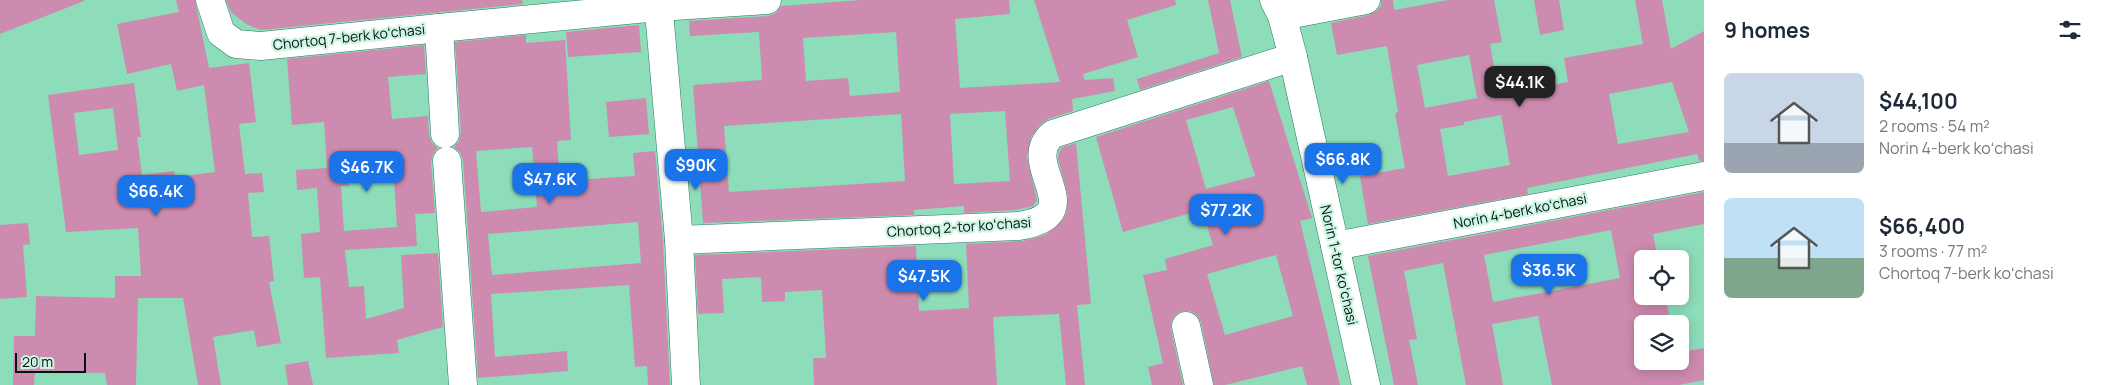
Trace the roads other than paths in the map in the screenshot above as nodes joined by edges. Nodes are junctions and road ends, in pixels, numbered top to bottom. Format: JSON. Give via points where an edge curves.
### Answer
{"nodes":[{"id":1,"x":210,"y":0,"type":"edge"},
{"id":2,"x":767,"y":0,"type":"edge"},
{"id":3,"x":1366,"y":0,"type":"edge"},
{"id":4,"x":658,"y":3,"type":"edge"},
{"id":5,"x":1278,"y":8,"type":"edge"},
{"id":6,"x":439,"y":28,"type":"junction"},
{"id":7,"x":1293,"y":57,"type":"junction"},
{"id":8,"x":445,"y":134,"type":"dead end"},
{"id":9,"x":447,"y":161,"type":"dead end"},
{"id":10,"x":1704,"y":176,"type":"edge"},
{"id":11,"x":679,"y":240,"type":"junction"},
{"id":12,"x":1335,"y":246,"type":"junction"},
{"id":13,"x":1186,"y":326,"type":"dead end"},
{"id":14,"x":463,"y":385,"type":"edge"},
{"id":15,"x":686,"y":385,"type":"edge"},
{"id":16,"x":1199,"y":385,"type":"edge"},
{"id":17,"x":1366,"y":385,"type":"edge"}],
"edges":[{"from":1,"to":6,"type":"street","name":"Chortoq 7-berk koʻchasi","via":[[222,33],[236,44],[261,46]]},
{"from":2,"to":4,"type":"street"},
{"from":3,"to":5,"type":"street"},
{"from":4,"to":6,"type":"street"},
{"from":4,"to":11,"type":"street"},
{"from":5,"to":7,"type":"street","name":"Norin 1-tor koʻchasi"},
{"from":6,"to":8,"type":"street","name":"Chortoq 7-berk koʻchasi"},
{"from":7,"to":11,"type":"street","name":"Chortoq 2-tor koʻchasi","via":[[1053,134],[1042,148],[1053,203],[1051,213],[1034,224]]},
{"from":7,"to":12,"type":"street","name":"Norin 1-tor koʻchasi"},
{"from":9,"to":14,"type":"street"},
{"from":10,"to":12,"type":"street","name":"Norin 4-berk koʻchasi"},
{"from":11,"to":15,"type":"street"},
{"from":12,"to":17,"type":"street","name":"Norin 1-tor koʻchasi"},
{"from":13,"to":16,"type":"street"}]}
